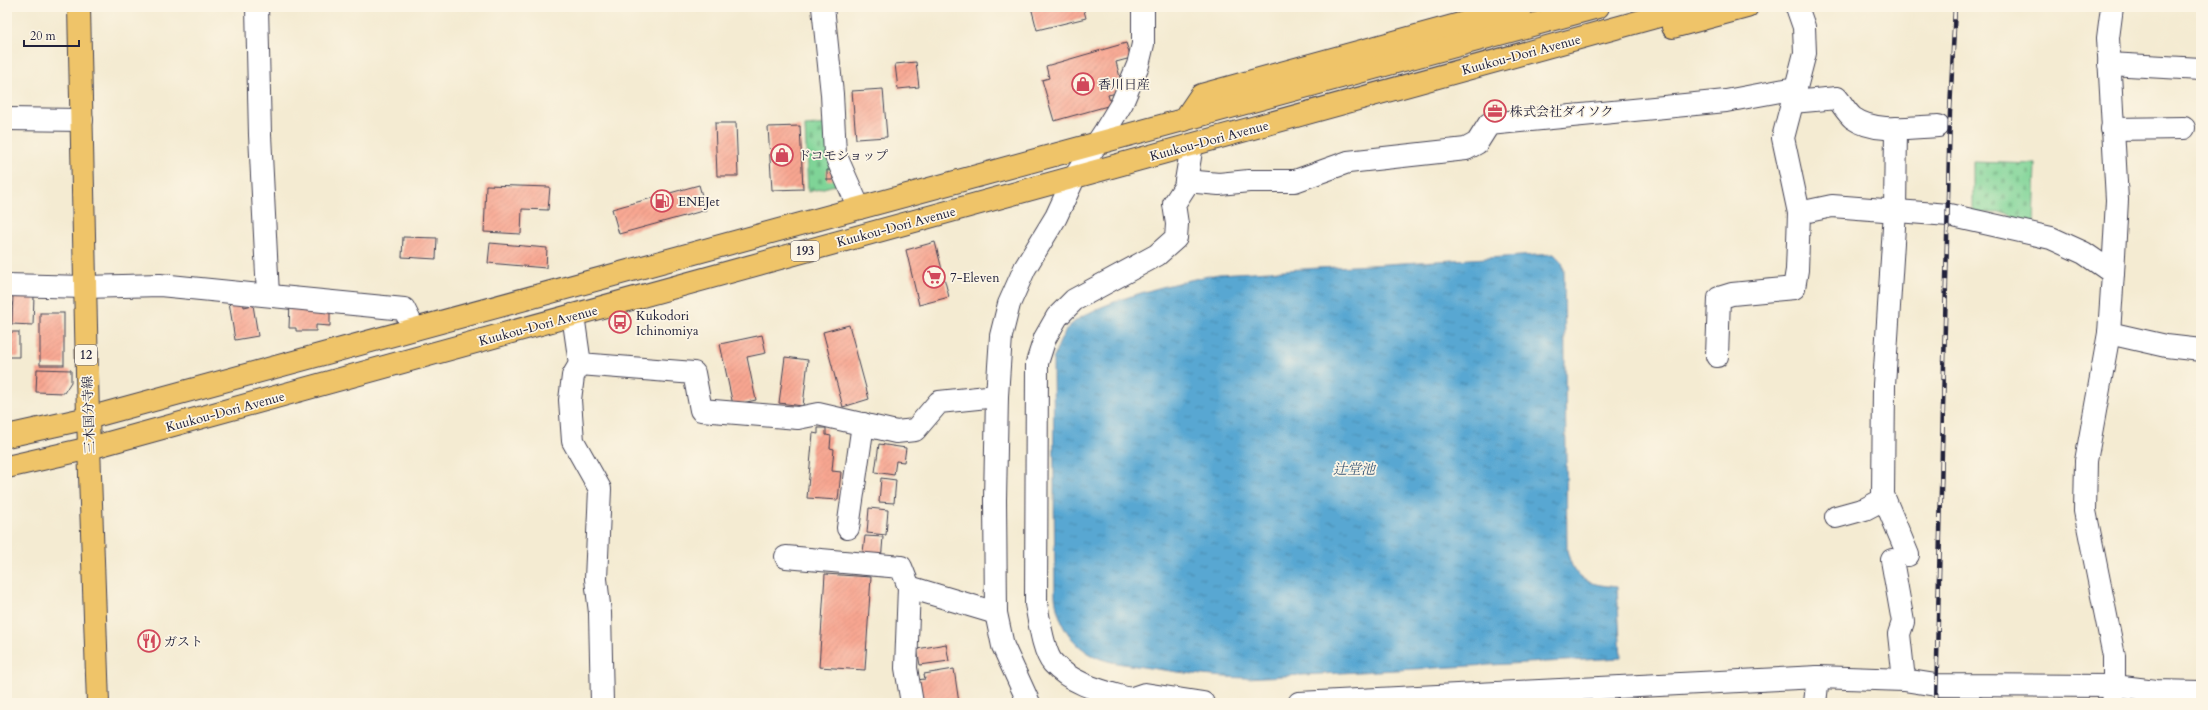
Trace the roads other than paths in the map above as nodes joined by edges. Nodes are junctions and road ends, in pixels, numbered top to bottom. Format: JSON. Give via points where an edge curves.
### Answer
{"nodes":[{"id":1,"x":79,"y":7,"type":"edge"},
{"id":2,"x":257,"y":7,"type":"edge"},
{"id":3,"x":823,"y":7,"type":"edge"},
{"id":4,"x":1143,"y":7,"type":"edge"},
{"id":5,"x":1522,"y":7,"type":"edge"},
{"id":6,"x":1598,"y":7,"type":"edge"},
{"id":7,"x":1692,"y":7,"type":"edge"},
{"id":8,"x":1747,"y":7,"type":"edge"},
{"id":9,"x":1797,"y":7,"type":"edge"},
{"id":10,"x":2112,"y":7,"type":"edge"},
{"id":11,"x":2109,"y":64,"type":"junction"},
{"id":12,"x":2201,"y":68,"type":"edge"},
{"id":13,"x":1794,"y":95,"type":"junction"},
{"id":14,"x":7,"y":119,"type":"edge"},
{"id":15,"x":82,"y":120,"type":"junction"},
{"id":16,"x":1184,"y":120,"type":"junction"},
{"id":17,"x":1938,"y":126,"type":"dead end"},
{"id":18,"x":1896,"y":128,"type":"junction"},
{"id":19,"x":2184,"y":128,"type":"dead end"},
{"id":20,"x":2112,"y":129,"type":"junction"},
{"id":21,"x":1096,"y":144,"type":"junction"},
{"id":22,"x":1192,"y":145,"type":"junction"},
{"id":23,"x":1074,"y":178,"type":"junction"},
{"id":24,"x":1186,"y":181,"type":"junction"},
{"id":25,"x":859,"y":208,"type":"junction"},
{"id":26,"x":1895,"y":210,"type":"junction"},
{"id":27,"x":1799,"y":213,"type":"junction"},
{"id":28,"x":2113,"y":273,"type":"junction"},
{"id":29,"x":7,"y":285,"type":"edge"},
{"id":30,"x":85,"y":287,"type":"junction"},
{"id":31,"x":268,"y":295,"type":"junction"},
{"id":32,"x":573,"y":315,"type":"junction"},
{"id":33,"x":414,"y":329,"type":"junction"},
{"id":34,"x":2109,"y":333,"type":"junction"},
{"id":35,"x":2201,"y":350,"type":"edge"},
{"id":36,"x":1717,"y":356,"type":"dead end"},
{"id":37,"x":580,"y":364,"type":"junction"},
{"id":38,"x":996,"y":396,"type":"junction"},
{"id":39,"x":88,"y":418,"type":"junction"},
{"id":40,"x":863,"y":424,"type":"junction"},
{"id":41,"x":7,"y":436,"type":"edge"},
{"id":42,"x":90,"y":448,"type":"junction"},
{"id":43,"x":7,"y":467,"type":"edge"},
{"id":44,"x":1884,"y":499,"type":"junction"},
{"id":45,"x":1836,"y":517,"type":"dead end"},
{"id":46,"x":848,"y":528,"type":"dead end"},
{"id":47,"x":786,"y":557,"type":"dead end"},
{"id":48,"x":909,"y":587,"type":"junction"},
{"id":49,"x":996,"y":614,"type":"junction"},
{"id":50,"x":1818,"y":677,"type":"junction"},
{"id":51,"x":1904,"y":680,"type":"junction"},
{"id":52,"x":2201,"y":692,"type":"edge"},
{"id":53,"x":2113,"y":695,"type":"edge"},
{"id":54,"x":1136,"y":701,"type":"edge"},
{"id":55,"x":98,"y":703,"type":"edge"},
{"id":56,"x":602,"y":703,"type":"edge"},
{"id":57,"x":912,"y":703,"type":"edge"},
{"id":58,"x":1029,"y":703,"type":"edge"},
{"id":59,"x":1203,"y":703,"type":"edge"},
{"id":60,"x":1299,"y":703,"type":"edge"},
{"id":61,"x":1815,"y":703,"type":"edge"}],
"edges":[{"from":1,"to":15,"type":"main road","name":"三木国分寺線","number":"12"},
{"from":2,"to":31,"type":"street"},
{"from":3,"to":25,"type":"street","via":[[835,154]]},
{"from":4,"to":21,"type":"street","via":[[1143,44],[1138,65],[1122,103]]},
{"from":5,"to":16,"type":"main road","via":[[1200,95]]},
{"from":6,"to":16,"type":"main road","name":"Kuukou-Dori Avenue","number":"193"},
{"from":7,"to":22,"type":"main road","name":"Kuukou-Dori Avenue","number":"193"},
{"from":8,"to":22,"type":"main road","via":[[1219,148]]},
{"from":9,"to":13,"type":"street","via":[[1804,27],[1805,53]]},
{"from":10,"to":11,"type":"street","via":[[2108,38]]},
{"from":11,"to":12,"type":"street"},
{"from":11,"to":20,"type":"street"},
{"from":13,"to":18,"type":"street","via":[[1837,98],[1853,118],[1872,126]]},
{"from":13,"to":24,"type":"street","via":[[1489,124],[1477,143],[1466,149],[1348,162],[1296,181],[1219,184]]},
{"from":13,"to":27,"type":"street","via":[[1782,138]]},
{"from":14,"to":15,"type":"street"},
{"from":15,"to":30,"type":"main road","name":"三木国分寺線","number":"12"},
{"from":16,"to":21,"type":"main road","name":"Kuukou-Dori Avenue","number":"193"},
{"from":17,"to":18,"type":"street"},
{"from":18,"to":26,"type":"street"},
{"from":19,"to":20,"type":"street"},
{"from":20,"to":28,"type":"street","via":[[2117,200]]},
{"from":21,"to":23,"type":"street"},
{"from":21,"to":25,"type":"main road","name":"Kuukou-Dori Avenue","number":"193"},
{"from":22,"to":23,"type":"main road","name":"Kuukou-Dori Avenue","number":"193"},
{"from":22,"to":24,"type":"street"},
{"from":23,"to":32,"type":"main road","name":"Kuukou-Dori Avenue","number":"193"},
{"from":23,"to":38,"type":"street","via":[[1056,217],[1025,268],[1009,304],[1001,336]]},
{"from":24,"to":54,"type":"street","via":[[1174,204],[1176,238],[1157,255],[1074,300],[1054,322],[1045,338],[1037,363],[1036,604],[1041,634],[1052,663],[1071,677],[1092,688]]},
{"from":25,"to":33,"type":"main road","name":"Kuukou-Dori Avenue","number":"193"},
{"from":26,"to":27,"type":"street","via":[[1832,206]]},
{"from":26,"to":28,"type":"street","via":[[1949,215],[2051,238],[2084,253]]},
{"from":26,"to":44,"type":"street","via":[[1884,385]]},
{"from":27,"to":36,"type":"street","via":[[1794,288],[1732,294],[1719,298]]},
{"from":28,"to":34,"type":"street"},
{"from":29,"to":30,"type":"street"},
{"from":30,"to":31,"type":"street","via":[[160,285]]},
{"from":30,"to":39,"type":"main road","name":"三木国分寺線","number":"12"},
{"from":31,"to":33,"type":"street","via":[[404,309]]},
{"from":32,"to":37,"type":"street"},
{"from":32,"to":42,"type":"main road","name":"Kuukou-Dori Avenue","number":"193"},
{"from":33,"to":39,"type":"main road","name":"Kuukou-Dori Avenue","number":"193"},
{"from":34,"to":35,"type":"street","via":[[2166,346]]},
{"from":34,"to":53,"type":"street","via":[[2086,461],[2085,511],[2114,656]]},
{"from":37,"to":40,"type":"street","via":[[694,373],[701,410],[798,418],[818,414]]},
{"from":37,"to":56,"type":"street","via":[[573,376],[570,400],[573,441],[600,489],[596,579]]},
{"from":38,"to":40,"type":"street","via":[[938,402],[915,430],[896,432]]},
{"from":38,"to":49,"type":"street"},
{"from":39,"to":41,"type":"main road","name":"Kuukou-Dori Avenue","number":"193"},
{"from":39,"to":42,"type":"main road","name":"三木国分寺線","number":"12"},
{"from":40,"to":46,"type":"street"},
{"from":42,"to":43,"type":"main road","name":"Kuukou-Dori Avenue","number":"193"},
{"from":42,"to":55,"type":"main road","name":"三木国分寺線","number":"12"},
{"from":44,"to":45,"type":"street","via":[[1865,509]]},
{"from":44,"to":51,"type":"street","via":[[1900,558],[1903,622],[1899,634]]},
{"from":47,"to":48,"type":"street","via":[[901,567]]},
{"from":48,"to":49,"type":"street"},
{"from":48,"to":57,"type":"street","via":[[906,668]]},
{"from":49,"to":58,"type":"street","via":[[1003,646]]},
{"from":50,"to":51,"type":"street"},
{"from":50,"to":60,"type":"street"},
{"from":50,"to":61,"type":"street"},
{"from":51,"to":53,"type":"street","via":[[1936,685]]},
{"from":52,"to":53,"type":"street","via":[[2156,691]]},
{"from":54,"to":59,"type":"street","via":[[1145,694]]}]}
